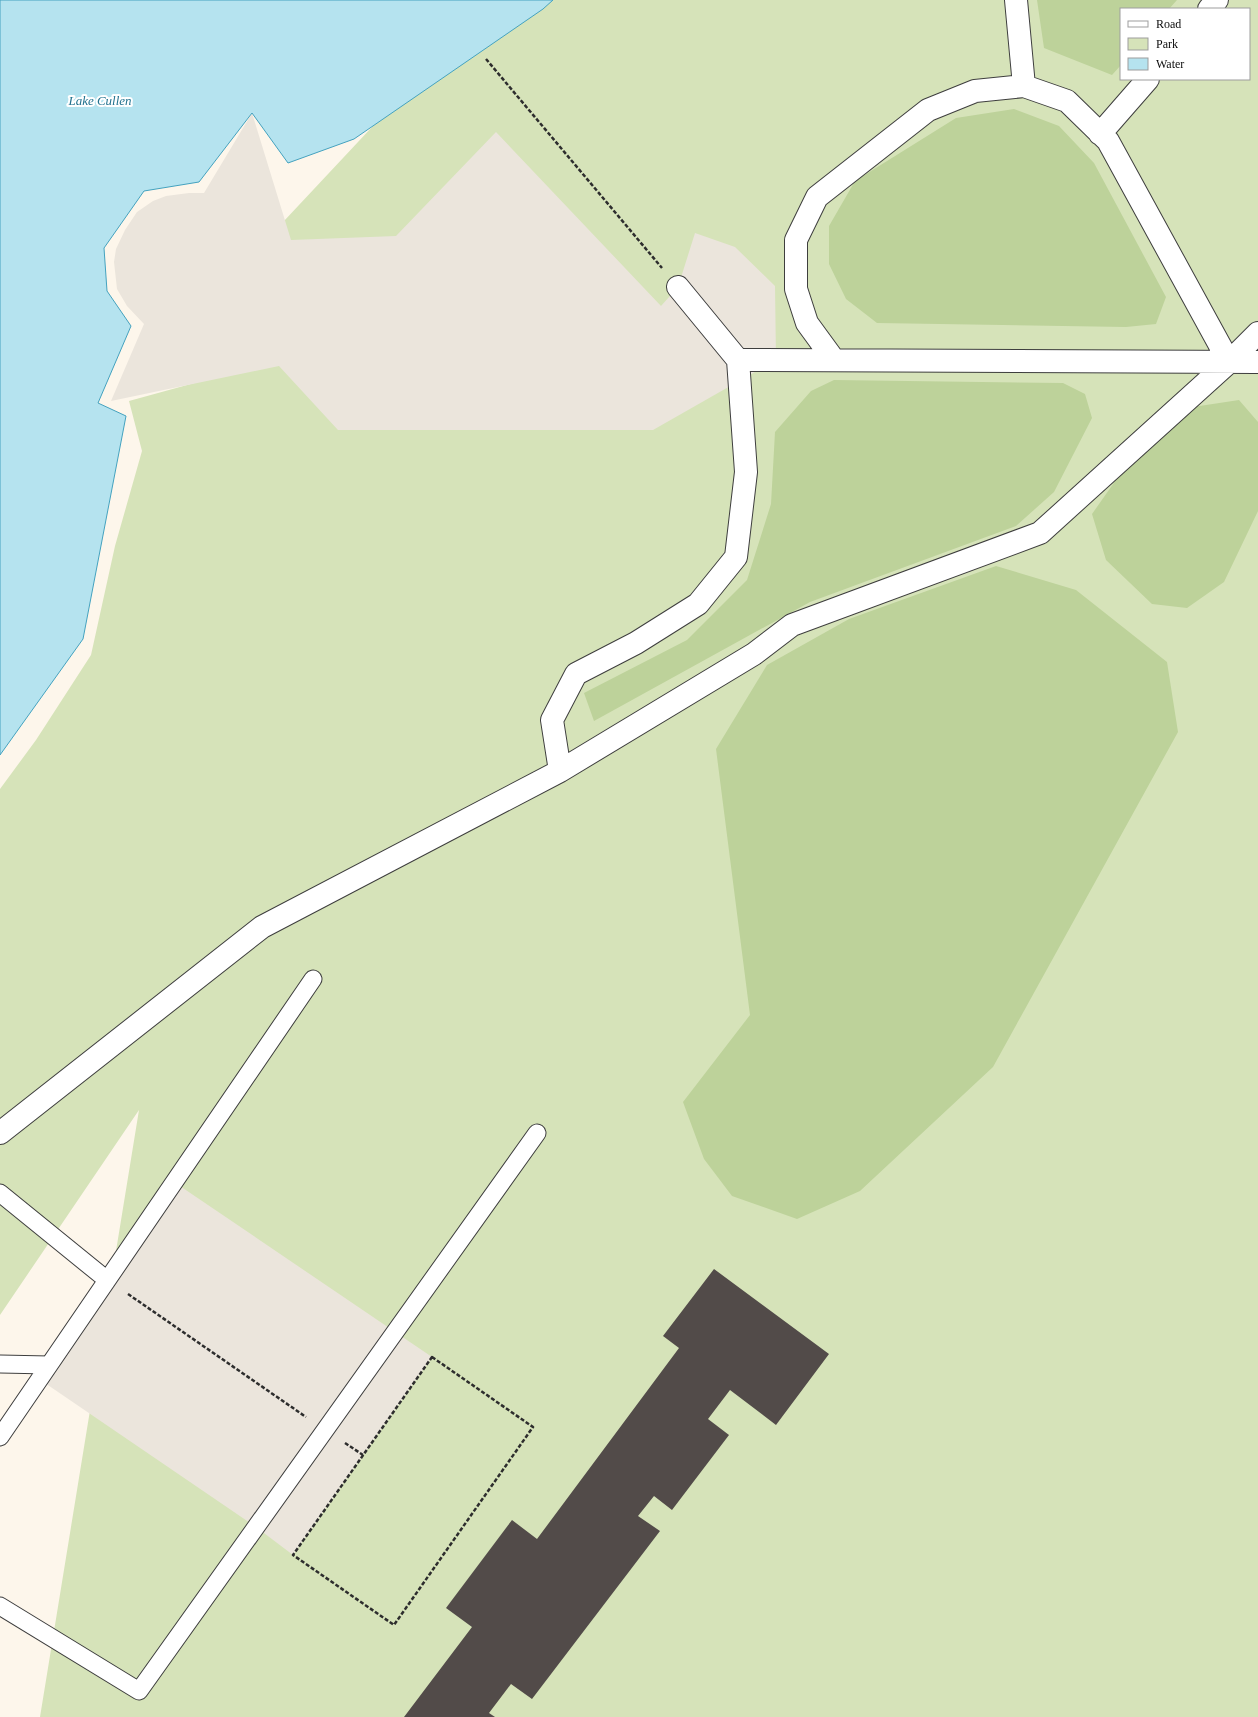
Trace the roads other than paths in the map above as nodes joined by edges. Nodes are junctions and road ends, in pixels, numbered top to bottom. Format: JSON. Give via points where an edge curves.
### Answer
{"nodes":[{"id":1,"x":1016,"y":0,"type":"edge"},
{"id":2,"x":1217,"y":0,"type":"edge"},
{"id":3,"x":1210,"y":8,"type":"edge"},
{"id":4,"x":1147,"y":80,"type":"edge"},
{"id":5,"x":1024,"y":86,"type":"junction"},
{"id":6,"x":1100,"y":134,"type":"junction"},
{"id":7,"x":678,"y":287,"type":"road end"},
{"id":8,"x":1258,"y":333,"type":"edge"},
{"id":9,"x":738,"y":360,"type":"junction"},
{"id":10,"x":834,"y":360,"type":"junction"},
{"id":11,"x":1229,"y":362,"type":"junction"},
{"id":12,"x":1258,"y":362,"type":"edge"},
{"id":13,"x":560,"y":771,"type":"junction"},
{"id":14,"x":313,"y":979,"type":"dead end"},
{"id":15,"x":0,"y":1133,"type":"edge"},
{"id":16,"x":537,"y":1133,"type":"dead end"},
{"id":17,"x":0,"y":1193,"type":"edge"},
{"id":18,"x":107,"y":1280,"type":"junction"},
{"id":19,"x":0,"y":1364,"type":"edge"},
{"id":20,"x":49,"y":1365,"type":"junction"},
{"id":21,"x":0,"y":1437,"type":"edge"},
{"id":22,"x":0,"y":1606,"type":"edge"}],
"edges":[{"from":1,"to":5,"type":"street"},
{"from":2,"to":3,"type":"street"},
{"from":4,"to":6,"type":"street"},
{"from":5,"to":6,"type":"street","via":[[1067,101]]},
{"from":5,"to":10,"type":"street","via":[[975,91],[928,110],[817,197],[796,240],[796,289],[807,323]]},
{"from":6,"to":11,"type":"street","via":[[1108,141]]},
{"from":7,"to":9,"type":"street"},
{"from":8,"to":11,"type":"street"},
{"from":9,"to":10,"type":"street"},
{"from":9,"to":13,"type":"street","via":[[746,472],[736,557],[698,604],[636,643],[576,674],[552,720]]},
{"from":10,"to":11,"type":"street"},
{"from":11,"to":12,"type":"street"},
{"from":11,"to":13,"type":"street","via":[[1040,533],[792,625],[754,654]]},
{"from":13,"to":15,"type":"street","via":[[262,927]]},
{"from":14,"to":18,"type":"lane"},
{"from":16,"to":22,"type":"lane","via":[[139,1692]]},
{"from":17,"to":18,"type":"lane"},
{"from":18,"to":20,"type":"lane"},
{"from":19,"to":20,"type":"lane"},
{"from":20,"to":21,"type":"lane"}]}
